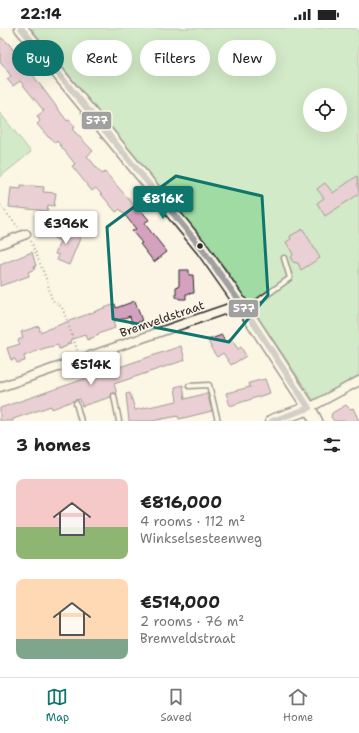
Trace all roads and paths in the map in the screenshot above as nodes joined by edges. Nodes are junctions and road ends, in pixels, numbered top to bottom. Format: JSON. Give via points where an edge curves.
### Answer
{"nodes":[{"id":1,"x":21,"y":28,"type":"edge"},
{"id":2,"x":0,"y":205,"type":"edge"},
{"id":3,"x":26,"y":234,"type":"junction"},
{"id":4,"x":0,"y":244,"type":"edge"},
{"id":5,"x":284,"y":258,"type":"dead end"},
{"id":6,"x":243,"y":307,"type":"junction"},
{"id":7,"x":80,"y":360,"type":"junction"},
{"id":8,"x":359,"y":381,"type":"edge"},
{"id":9,"x":189,"y":386,"type":"dead end"},
{"id":10,"x":0,"y":388,"type":"edge"},
{"id":11,"x":114,"y":396,"type":"dead end"},
{"id":12,"x":76,"y":403,"type":"dead end"},
{"id":13,"x":309,"y":408,"type":"junction"},
{"id":14,"x":81,"y":421,"type":"edge"},
{"id":15,"x":119,"y":421,"type":"edge"},
{"id":16,"x":218,"y":421,"type":"edge"},
{"id":17,"x":272,"y":421,"type":"edge"},
{"id":18,"x":316,"y":421,"type":"edge"}],
"edges":[{"from":1,"to":6,"type":"street","via":[[203,250]]},
{"from":2,"to":3,"type":"path"},
{"from":3,"to":4,"type":"street"},
{"from":3,"to":7,"type":"path","via":[[34,245],[52,300],[62,307]]},
{"from":5,"to":6,"type":"lane","via":[[290,278]]},
{"from":6,"to":7,"type":"street","name":"Bremveldstraat"},
{"from":6,"to":13,"type":"street"},
{"from":7,"to":10,"type":"street","name":"Bremveldstraat"},
{"from":8,"to":13,"type":"street"},
{"from":9,"to":16,"type":"lane","via":[[209,385]]},
{"from":11,"to":15,"type":"lane"},
{"from":12,"to":14,"type":"lane"},
{"from":13,"to":17,"type":"street"},
{"from":13,"to":18,"type":"street"}]}
